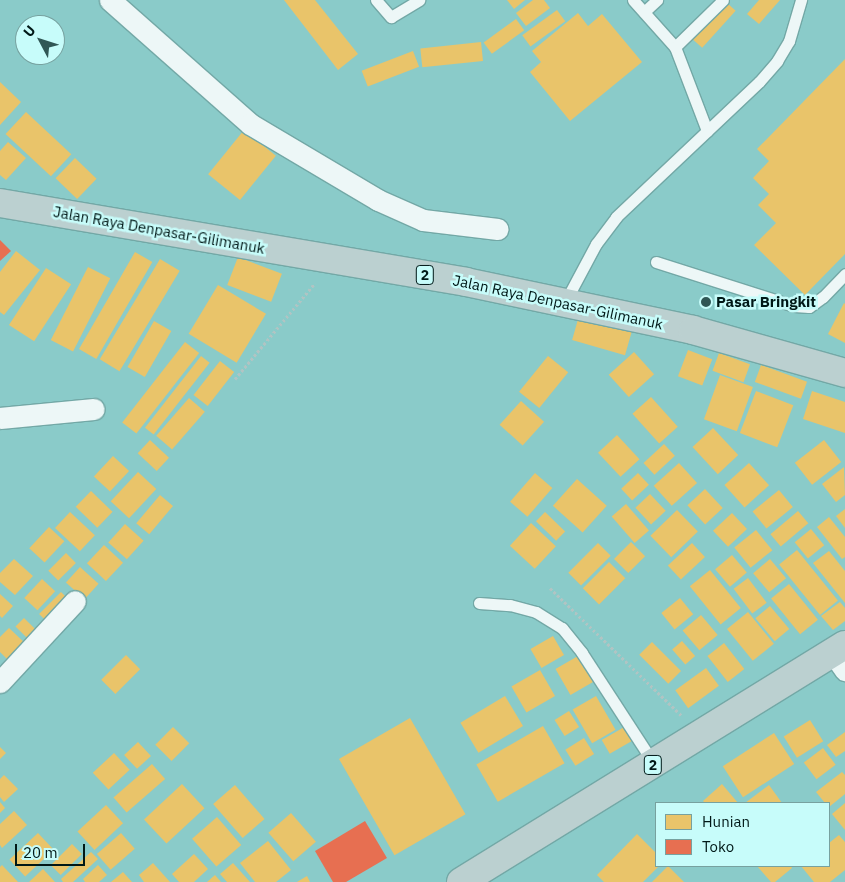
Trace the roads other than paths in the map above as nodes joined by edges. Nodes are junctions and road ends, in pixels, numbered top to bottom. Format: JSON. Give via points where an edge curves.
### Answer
{"nodes":[{"id":1,"x":110,"y":0,"type":"edge"},
{"id":2,"x":376,"y":0,"type":"edge"},
{"id":3,"x":419,"y":0,"type":"edge"},
{"id":4,"x":632,"y":0,"type":"edge"},
{"id":5,"x":657,"y":0,"type":"edge"},
{"id":6,"x":723,"y":0,"type":"edge"},
{"id":7,"x":800,"y":0,"type":"edge"},
{"id":8,"x":644,"y":12,"type":"junction"},
{"id":9,"x":675,"y":47,"type":"junction"},
{"id":10,"x":707,"y":131,"type":"junction"},
{"id":11,"x":0,"y":203,"type":"edge"},
{"id":12,"x":497,"y":229,"type":"dead end"},
{"id":13,"x":656,"y":262,"type":"dead end"},
{"id":14,"x":845,"y":274,"type":"edge"},
{"id":15,"x":565,"y":302,"type":"junction"},
{"id":16,"x":845,"y":373,"type":"edge"},
{"id":17,"x":94,"y":409,"type":"dead end"},
{"id":18,"x":0,"y":418,"type":"edge"},
{"id":19,"x":75,"y":602,"type":"dead end"},
{"id":20,"x":479,"y":603,"type":"dead end"},
{"id":21,"x":841,"y":656,"type":"edge"},
{"id":22,"x":0,"y":682,"type":"edge"},
{"id":23,"x":654,"y":764,"type":"junction"},
{"id":24,"x":461,"y":882,"type":"edge"}],
"edges":[{"from":1,"to":12,"type":"street","via":[[250,124],[369,195],[423,220]]},
{"from":2,"to":3,"type":"lane","via":[[392,17]]},
{"from":4,"to":8,"type":"lane"},
{"from":5,"to":8,"type":"lane"},
{"from":6,"to":9,"type":"lane"},
{"from":7,"to":10,"type":"lane","via":[[788,41],[777,60]]},
{"from":8,"to":9,"type":"lane"},
{"from":9,"to":10,"type":"lane"},
{"from":10,"to":15,"type":"lane","via":[[616,217],[596,244]]},
{"from":11,"to":15,"type":"highway","name":"Jalan Raya Denpasar-Gilimanuk","number":"2"},
{"from":13,"to":14,"type":"lane","via":[[794,306],[809,307]]},
{"from":15,"to":16,"type":"highway","name":"Jalan Raya Denpasar-Gilimanuk","number":"2","via":[[694,330]]},
{"from":17,"to":18,"type":"street"},
{"from":19,"to":22,"type":"street"},
{"from":20,"to":23,"type":"lane","via":[[510,605],[536,612],[562,628],[582,653]]},
{"from":21,"to":23,"type":"highway","number":"2"},
{"from":23,"to":24,"type":"highway","number":"2"}]}
